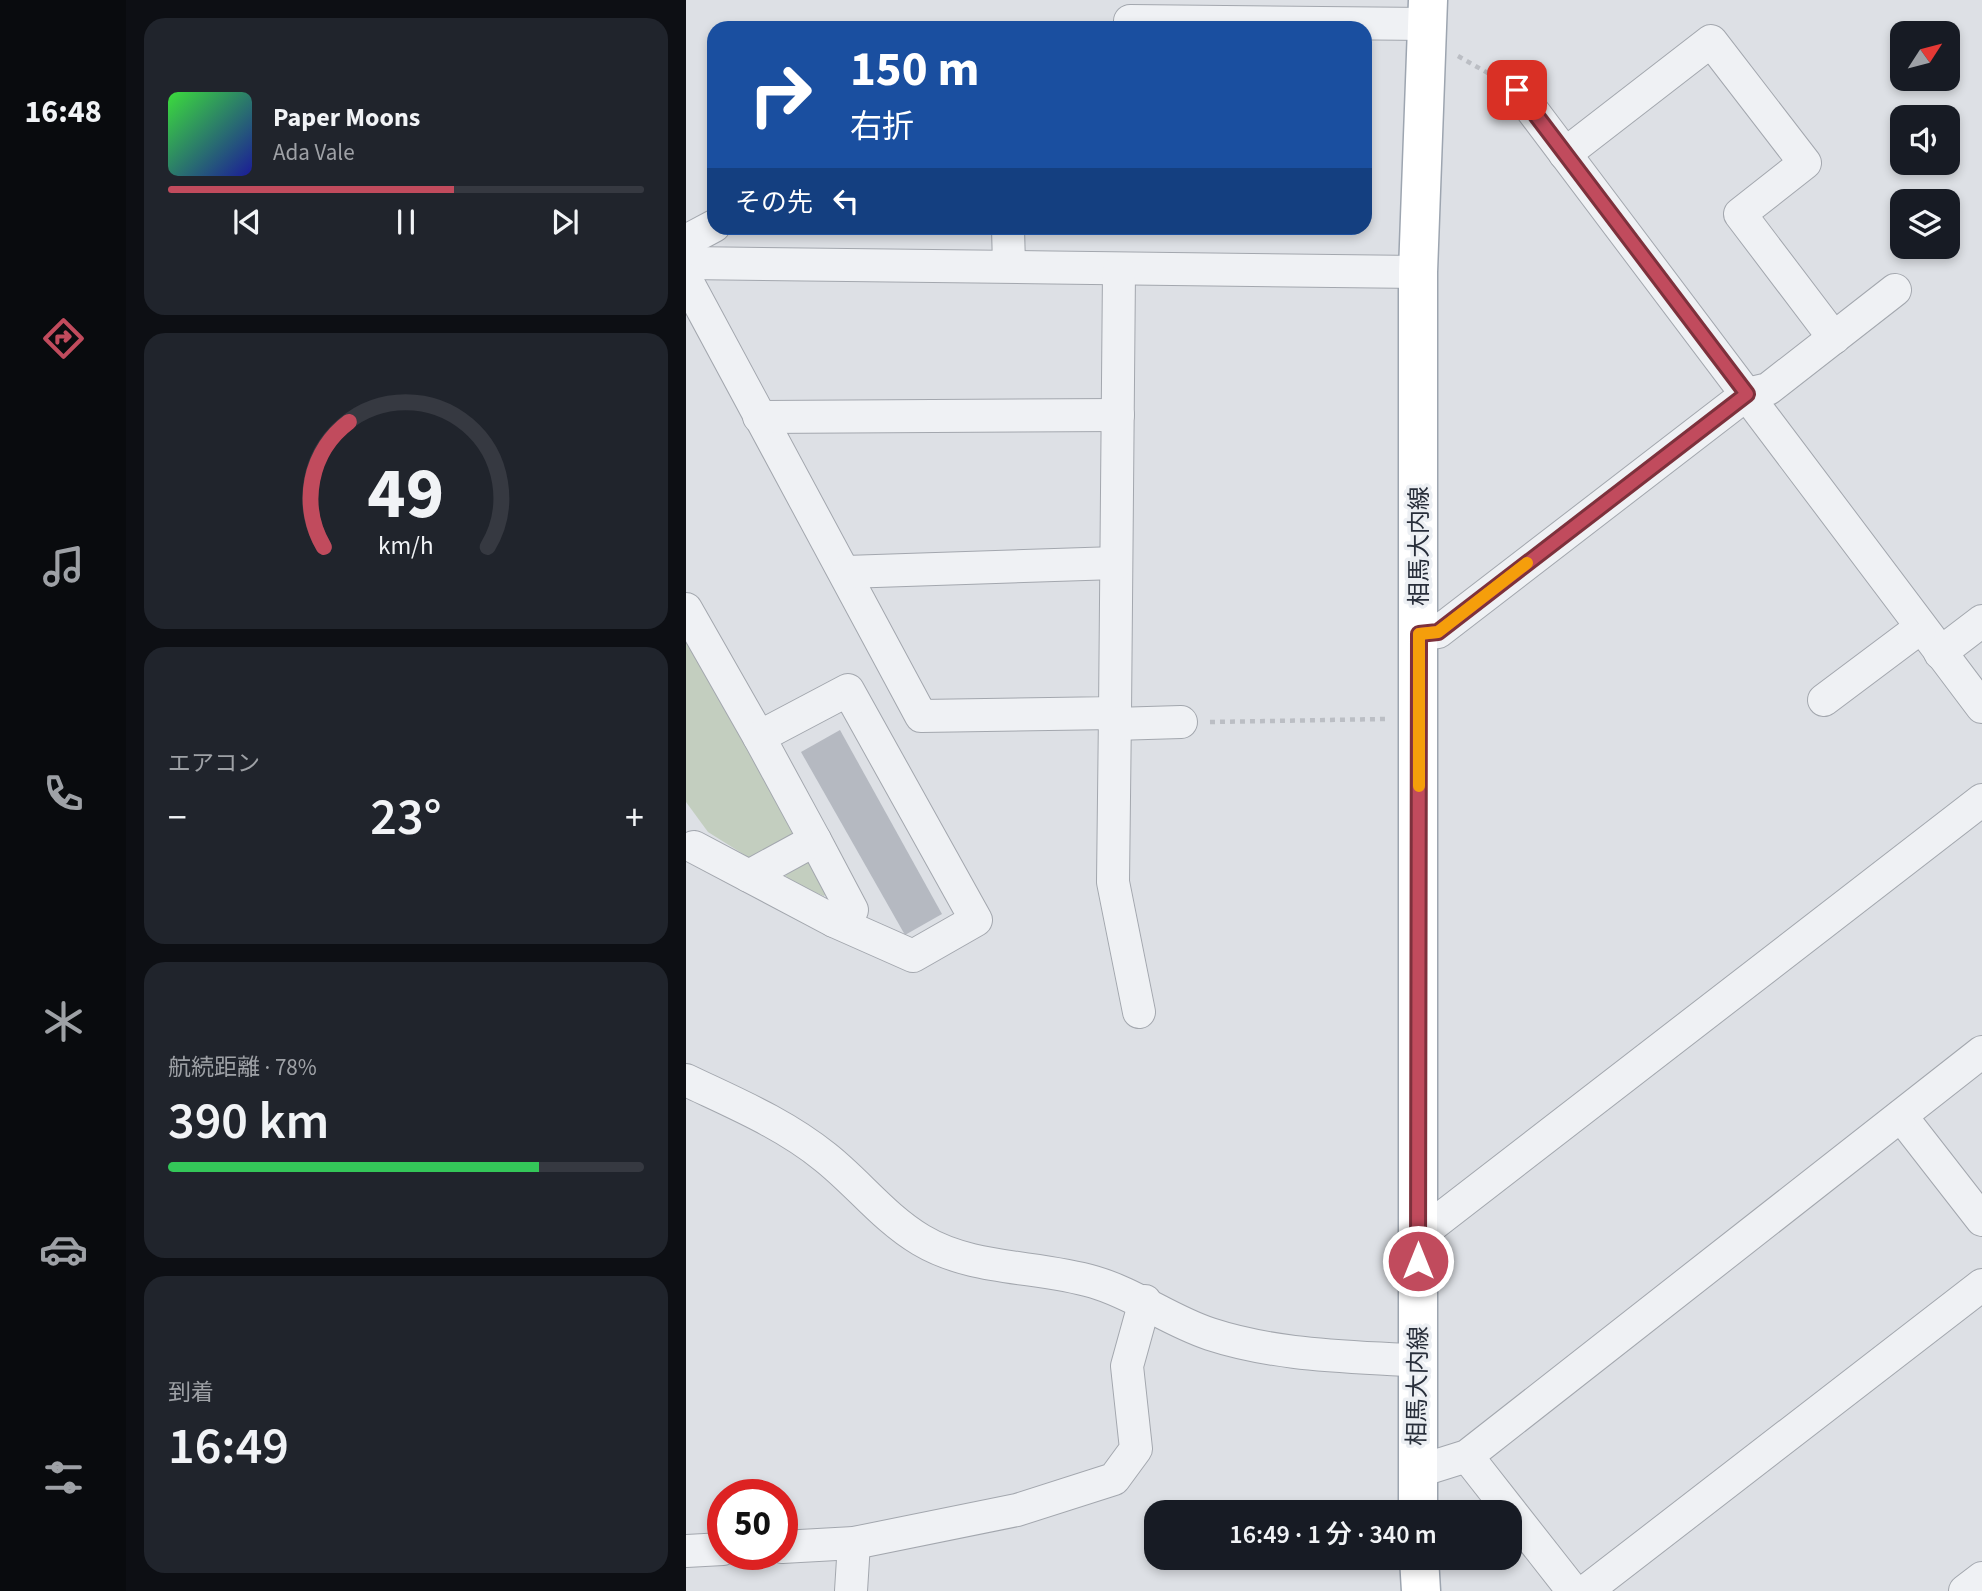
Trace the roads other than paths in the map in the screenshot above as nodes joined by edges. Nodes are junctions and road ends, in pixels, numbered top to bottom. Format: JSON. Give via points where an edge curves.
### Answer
{"nodes":[{"id":1,"x":1427,"y":17,"type":"edge"},
{"id":2,"x":1130,"y":21,"type":"dead end"},
{"id":3,"x":1517,"y":90,"type":"road end"},
{"id":4,"x":1565,"y":154,"type":"junction"},
{"id":5,"x":707,"y":230,"type":"edge"},
{"id":6,"x":1008,"y":235,"type":"edge"},
{"id":7,"x":686,"y":241,"type":"edge"},
{"id":8,"x":686,"y":262,"type":"edge"},
{"id":9,"x":1009,"y":265,"type":"junction"},
{"id":10,"x":1119,"y":271,"type":"junction"},
{"id":11,"x":1418,"y":272,"type":"junction"},
{"id":12,"x":686,"y":279,"type":"edge"},
{"id":13,"x":1895,"y":290,"type":"dead end"},
{"id":14,"x":1834,"y":338,"type":"junction"},
{"id":15,"x":1747,"y":394,"type":"junction"},
{"id":16,"x":1118,"y":415,"type":"junction"},
{"id":17,"x":759,"y":417,"type":"junction"},
{"id":18,"x":1116,"y":563,"type":"junction"},
{"id":19,"x":846,"y":572,"type":"junction"},
{"id":20,"x":686,"y":609,"type":"edge"},
{"id":21,"x":1982,"y":621,"type":"edge"},
{"id":22,"x":1920,"y":628,"type":"junction"},
{"id":23,"x":1419,"y":634,"type":"junction"},
{"id":24,"x":1940,"y":653,"type":"junction"},
{"id":25,"x":1824,"y":700,"type":"dead end"},
{"id":26,"x":1982,"y":707,"type":"edge"},
{"id":27,"x":1115,"y":718,"type":"junction"},
{"id":28,"x":1181,"y":722,"type":"road end"},
{"id":29,"x":759,"y":737,"type":"junction"},
{"id":30,"x":1982,"y":800,"type":"edge"},
{"id":31,"x":815,"y":840,"type":"junction"},
{"id":32,"x":689,"y":848,"type":"edge"},
{"id":33,"x":749,"y":876,"type":"junction"},
{"id":34,"x":834,"y":921,"type":"junction"},
{"id":35,"x":1139,"y":1012,"type":"dead end"},
{"id":36,"x":1982,"y":1052,"type":"edge"},
{"id":37,"x":686,"y":1080,"type":"edge"},
{"id":38,"x":1902,"y":1116,"type":"junction"},
{"id":39,"x":1982,"y":1220,"type":"edge"},
{"id":40,"x":1418,"y":1236,"type":"junction"},
{"id":41,"x":1982,"y":1284,"type":"edge"},
{"id":42,"x":1145,"y":1301,"type":"junction"},
{"id":43,"x":1419,"y":1361,"type":"junction"},
{"id":44,"x":1466,"y":1456,"type":"junction"},
{"id":45,"x":1416,"y":1472,"type":"junction"},
{"id":46,"x":1417,"y":1500,"type":"edge"},
{"id":47,"x":854,"y":1543,"type":"junction"},
{"id":48,"x":798,"y":1546,"type":"edge"},
{"id":49,"x":707,"y":1550,"type":"edge"},
{"id":50,"x":686,"y":1551,"type":"edge"},
{"id":51,"x":1419,"y":1570,"type":"edge"},
{"id":52,"x":1982,"y":1578,"type":"edge"},
{"id":53,"x":851,"y":1591,"type":"edge"},
{"id":54,"x":1420,"y":1591,"type":"edge"},
{"id":55,"x":1573,"y":1591,"type":"edge"},
{"id":56,"x":1586,"y":1591,"type":"edge"},
{"id":57,"x":1965,"y":1591,"type":"edge"}],
"edges":[{"from":1,"to":2,"type":"street"},
{"from":1,"to":11,"type":"main road","name":"相馬大内線"},
{"from":3,"to":4,"type":"street"},
{"from":4,"to":14,"type":"street","via":[[1711,41],[1805,163],[1740,214]]},
{"from":4,"to":15,"type":"street"},
{"from":5,"to":7,"type":"street"},
{"from":6,"to":9,"type":"street"},
{"from":8,"to":9,"type":"street"},
{"from":9,"to":10,"type":"street"},
{"from":10,"to":11,"type":"street"},
{"from":10,"to":16,"type":"street"},
{"from":11,"to":23,"type":"main road","name":"相馬大内線"},
{"from":12,"to":17,"type":"street"},
{"from":13,"to":14,"type":"street"},
{"from":14,"to":15,"type":"street","via":[[1769,389]]},
{"from":15,"to":22,"type":"street"},
{"from":15,"to":23,"type":"street","via":[[1438,632]]},
{"from":16,"to":17,"type":"street"},
{"from":16,"to":18,"type":"street"},
{"from":17,"to":19,"type":"street"},
{"from":18,"to":19,"type":"street"},
{"from":18,"to":27,"type":"street"},
{"from":19,"to":27,"type":"street","via":[[921,716]]},
{"from":20,"to":29,"type":"street"},
{"from":21,"to":24,"type":"street"},
{"from":22,"to":24,"type":"street"},
{"from":22,"to":25,"type":"street"},
{"from":23,"to":40,"type":"main road","name":"相馬大内線"},
{"from":24,"to":26,"type":"street"},
{"from":27,"to":28,"type":"street"},
{"from":27,"to":35,"type":"street","via":[[1112,882]]},
{"from":29,"to":31,"type":"street"},
{"from":29,"to":34,"type":"street","via":[[848,690],[976,920],[914,956]]},
{"from":30,"to":40,"type":"street"},
{"from":31,"to":33,"type":"street"},
{"from":31,"to":34,"type":"street","via":[[852,910]]},
{"from":32,"to":33,"type":"street"},
{"from":33,"to":34,"type":"street"},
{"from":36,"to":38,"type":"street"},
{"from":37,"to":42,"type":"street","via":[[775,1123],[826,1157],[919,1239],[961,1260],[1032,1268],[1094,1282]]},
{"from":38,"to":39,"type":"street"},
{"from":38,"to":44,"type":"street"},
{"from":40,"to":43,"type":"main road","name":"相馬大内線"},
{"from":41,"to":56,"type":"street"},
{"from":42,"to":43,"type":"street","via":[[1206,1333],[1263,1350]]},
{"from":42,"to":47,"type":"street","via":[[1127,1366],[1136,1449],[1114,1479],[1017,1510]]},
{"from":43,"to":45,"type":"main road","name":"相馬大内線"},
{"from":44,"to":45,"type":"street"},
{"from":44,"to":55,"type":"street"},
{"from":45,"to":46,"type":"main road","name":"相馬大内線"},
{"from":47,"to":48,"type":"street"},
{"from":47,"to":53,"type":"street"},
{"from":49,"to":50,"type":"street"},
{"from":51,"to":54,"type":"main road"},
{"from":52,"to":57,"type":"street"}]}
